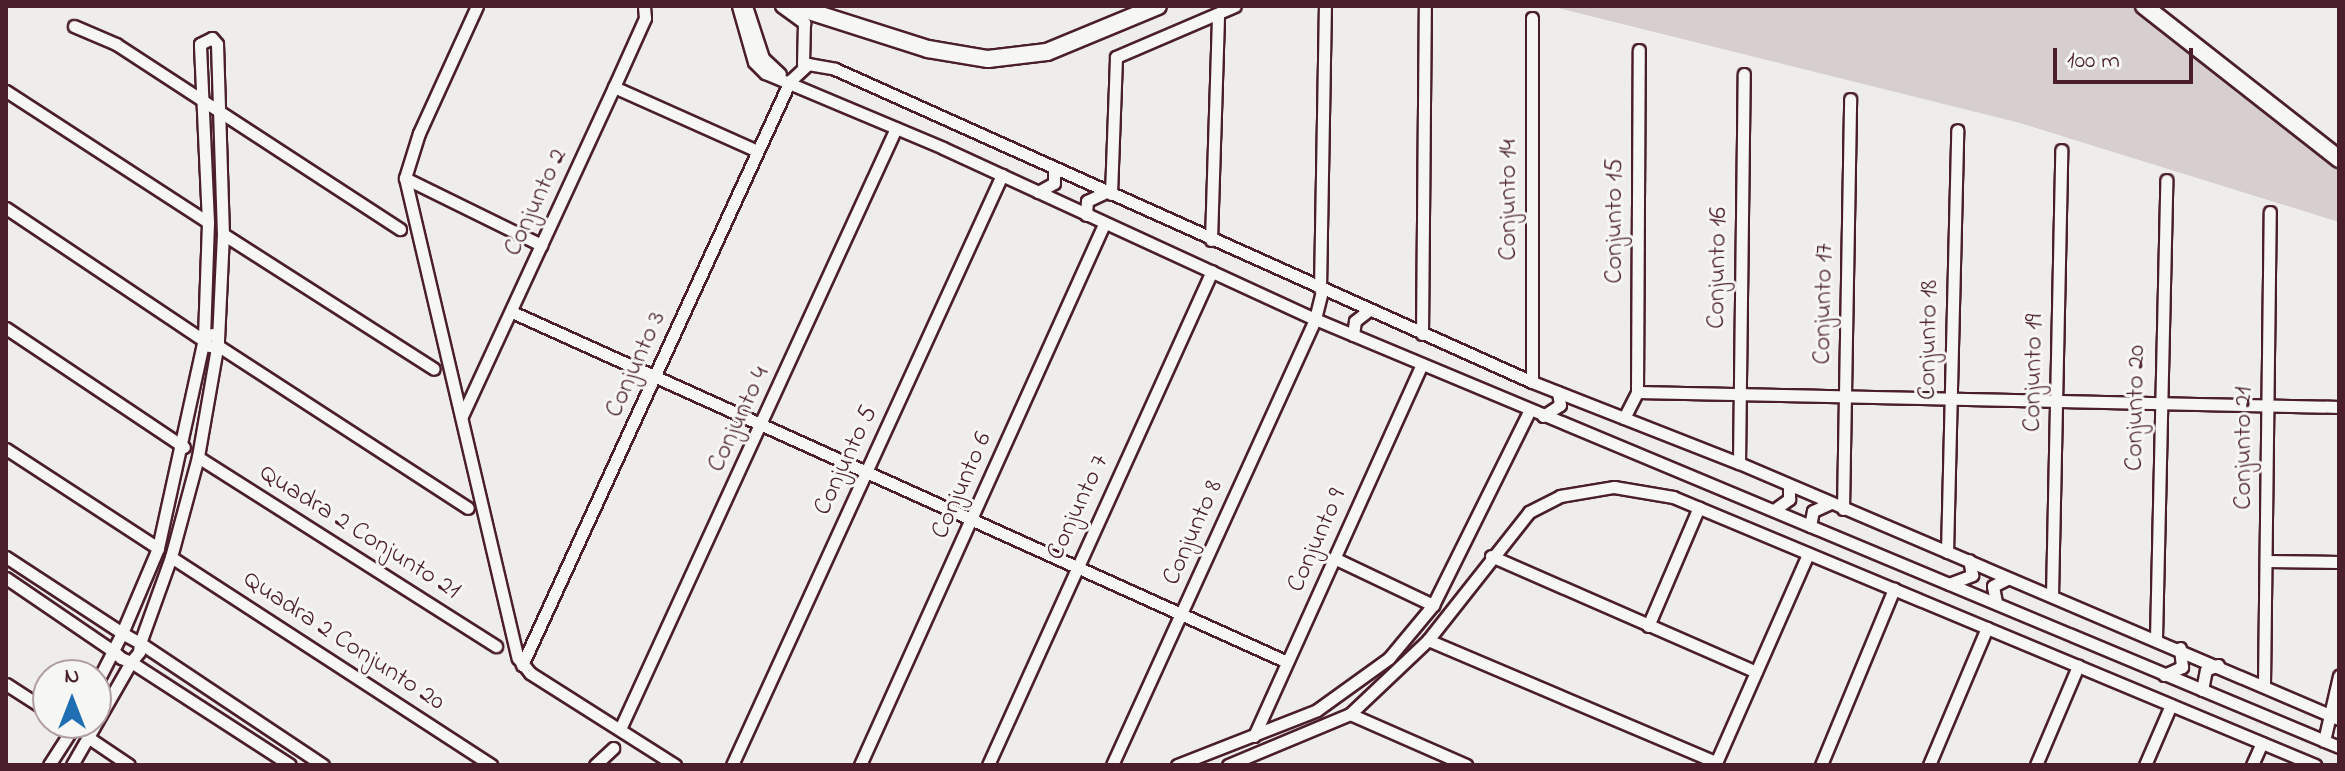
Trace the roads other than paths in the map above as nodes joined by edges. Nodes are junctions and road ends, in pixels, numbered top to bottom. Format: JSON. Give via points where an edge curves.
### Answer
{"nodes":[{"id":1,"x":477,"y":6,"type":"edge"},
{"id":2,"x":644,"y":6,"type":"edge"},
{"id":3,"x":738,"y":6,"type":"edge"},
{"id":4,"x":746,"y":6,"type":"edge"},
{"id":5,"x":781,"y":6,"type":"edge"},
{"id":6,"x":793,"y":6,"type":"edge"},
{"id":7,"x":1158,"y":6,"type":"edge"},
{"id":8,"x":1235,"y":6,"type":"edge"},
{"id":9,"x":1325,"y":6,"type":"edge"},
{"id":10,"x":1425,"y":6,"type":"edge"},
{"id":11,"x":2144,"y":6,"type":"edge"},
{"id":12,"x":810,"y":11,"type":"junction"},
{"id":13,"x":1218,"y":14,"type":"junction"},
{"id":14,"x":1532,"y":18,"type":"dead end"},
{"id":15,"x":74,"y":26,"type":"dead end"},
{"id":16,"x":1639,"y":50,"type":"dead end"},
{"id":17,"x":806,"y":64,"type":"junction"},
{"id":18,"x":1744,"y":74,"type":"dead end"},
{"id":19,"x":790,"y":81,"type":"junction"},
{"id":20,"x":614,"y":87,"type":"junction"},
{"id":21,"x":6,"y":91,"type":"edge"},
{"id":22,"x":204,"y":99,"type":"junction"},
{"id":23,"x":1850,"y":99,"type":"dead end"},
{"id":24,"x":220,"y":113,"type":"junction"},
{"id":25,"x":896,"y":128,"type":"junction"},
{"id":26,"x":1957,"y":130,"type":"dead end"},
{"id":27,"x":2061,"y":150,"type":"dead end"},
{"id":28,"x":757,"y":151,"type":"junction"},
{"id":29,"x":2338,"y":155,"type":"edge"},
{"id":30,"x":1054,"y":168,"type":"junction"},
{"id":31,"x":1002,"y":175,"type":"junction"},
{"id":32,"x":405,"y":178,"type":"junction"},
{"id":33,"x":2166,"y":180,"type":"dead end"},
{"id":34,"x":1038,"y":192,"type":"junction"},
{"id":35,"x":1108,"y":193,"type":"junction"},
{"id":36,"x":6,"y":208,"type":"edge"},
{"id":37,"x":2270,"y":212,"type":"dead end"},
{"id":38,"x":1086,"y":215,"type":"junction"},
{"id":39,"x":208,"y":222,"type":"junction"},
{"id":40,"x":1104,"y":224,"type":"junction"},
{"id":41,"x":400,"y":229,"type":"dead end"},
{"id":42,"x":223,"y":234,"type":"junction"},
{"id":43,"x":1211,"y":240,"type":"junction"},
{"id":44,"x":541,"y":245,"type":"junction"},
{"id":45,"x":1212,"y":271,"type":"junction"},
{"id":46,"x":1321,"y":290,"type":"junction"},
{"id":47,"x":1368,"y":311,"type":"junction"},
{"id":48,"x":512,"y":312,"type":"junction"},
{"id":49,"x":1315,"y":319,"type":"junction"},
{"id":50,"x":6,"y":328,"type":"edge"},
{"id":51,"x":1422,"y":334,"type":"junction"},
{"id":52,"x":1353,"y":335,"type":"junction"},
{"id":53,"x":203,"y":340,"type":"junction"},
{"id":54,"x":217,"y":343,"type":"junction"},
{"id":55,"x":1422,"y":364,"type":"junction"},
{"id":56,"x":434,"y":369,"type":"dead end"},
{"id":57,"x":656,"y":377,"type":"junction"},
{"id":58,"x":1532,"y":382,"type":"junction"},
{"id":59,"x":1558,"y":392,"type":"junction"},
{"id":60,"x":1637,"y":392,"type":"junction"},
{"id":61,"x":1739,"y":393,"type":"junction"},
{"id":62,"x":1845,"y":397,"type":"junction"},
{"id":63,"x":1951,"y":399,"type":"junction"},
{"id":64,"x":2056,"y":402,"type":"junction"},
{"id":65,"x":2158,"y":404,"type":"junction"},
{"id":66,"x":2266,"y":406,"type":"junction"},
{"id":67,"x":2339,"y":407,"type":"edge"},
{"id":68,"x":1530,"y":410,"type":"junction"},
{"id":69,"x":462,"y":416,"type":"junction"},
{"id":70,"x":1543,"y":416,"type":"junction"},
{"id":71,"x":1624,"y":418,"type":"junction"},
{"id":72,"x":762,"y":425,"type":"junction"},
{"id":73,"x":184,"y":447,"type":"junction"},
{"id":74,"x":6,"y":449,"type":"edge"},
{"id":75,"x":198,"y":457,"type":"junction"},
{"id":76,"x":1739,"y":463,"type":"junction"},
{"id":77,"x":866,"y":472,"type":"junction"},
{"id":78,"x":1789,"y":486,"type":"junction"},
{"id":79,"x":1830,"y":503,"type":"junction"},
{"id":80,"x":1699,"y":507,"type":"junction"},
{"id":81,"x":468,"y":508,"type":"dead end"},
{"id":82,"x":1843,"y":509,"type":"junction"},
{"id":83,"x":1774,"y":510,"type":"junction"},
{"id":84,"x":972,"y":521,"type":"junction"},
{"id":85,"x":1810,"y":526,"type":"junction"},
{"id":86,"x":158,"y":548,"type":"junction"},
{"id":87,"x":1947,"y":552,"type":"junction"},
{"id":88,"x":1808,"y":554,"type":"junction"},
{"id":89,"x":1491,"y":556,"type":"junction"},
{"id":90,"x":6,"y":557,"type":"edge"},
{"id":91,"x":171,"y":557,"type":"junction"},
{"id":92,"x":1334,"y":558,"type":"junction"},
{"id":93,"x":1969,"y":560,"type":"junction"},
{"id":94,"x":2267,"y":561,"type":"junction"},
{"id":95,"x":2339,"y":562,"type":"edge"},
{"id":96,"x":1076,"y":568,"type":"junction"},
{"id":97,"x":6,"y":578,"type":"edge"},
{"id":98,"x":2007,"y":579,"type":"junction"},
{"id":99,"x":1949,"y":584,"type":"junction"},
{"id":100,"x":1894,"y":589,"type":"junction"},
{"id":101,"x":2052,"y":596,"type":"junction"},
{"id":102,"x":1996,"y":602,"type":"junction"},
{"id":103,"x":1433,"y":605,"type":"junction"},
{"id":104,"x":1181,"y":616,"type":"junction"},
{"id":105,"x":1648,"y":626,"type":"junction"},
{"id":106,"x":1987,"y":628,"type":"junction"},
{"id":107,"x":122,"y":633,"type":"junction"},
{"id":108,"x":2156,"y":638,"type":"junction"},
{"id":109,"x":1428,"y":640,"type":"junction"},
{"id":110,"x":140,"y":643,"type":"junction"},
{"id":111,"x":496,"y":646,"type":"dead end"},
{"id":112,"x":2180,"y":648,"type":"junction"},
{"id":113,"x":113,"y":651,"type":"junction"},
{"id":114,"x":109,"y":659,"type":"edge"},
{"id":115,"x":131,"y":662,"type":"junction"},
{"id":116,"x":1287,"y":662,"type":"junction"},
{"id":117,"x":522,"y":665,"type":"junction"},
{"id":118,"x":2218,"y":665,"type":"junction"},
{"id":119,"x":2078,"y":666,"type":"junction"},
{"id":120,"x":1756,"y":672,"type":"junction"},
{"id":121,"x":2164,"y":675,"type":"junction"},
{"id":122,"x":2339,"y":676,"type":"edge"},
{"id":123,"x":6,"y":684,"type":"edge"},
{"id":124,"x":2264,"y":684,"type":"junction"},
{"id":125,"x":2202,"y":690,"type":"junction"},
{"id":126,"x":112,"y":696,"type":"edge"},
{"id":127,"x":32,"y":701,"type":"edge"},
{"id":128,"x":2171,"y":705,"type":"junction"},
{"id":129,"x":1350,"y":714,"type":"junction"},
{"id":130,"x":2334,"y":716,"type":"edge"},
{"id":131,"x":620,"y":729,"type":"junction"},
{"id":132,"x":1254,"y":736,"type":"junction"},
{"id":133,"x":64,"y":739,"type":"edge"},
{"id":134,"x":88,"y":739,"type":"edge"},
{"id":135,"x":90,"y":739,"type":"edge"},
{"id":136,"x":2324,"y":741,"type":"junction"},
{"id":137,"x":2262,"y":743,"type":"junction"},
{"id":138,"x":2339,"y":747,"type":"edge"},
{"id":139,"x":613,"y":748,"type":"dead end"},
{"id":140,"x":1716,"y":763,"type":"edge"},
{"id":141,"x":49,"y":765,"type":"edge"},
{"id":142,"x":72,"y":765,"type":"edge"},
{"id":143,"x":129,"y":765,"type":"edge"},
{"id":144,"x":290,"y":765,"type":"edge"},
{"id":145,"x":323,"y":765,"type":"edge"},
{"id":146,"x":491,"y":765,"type":"edge"},
{"id":147,"x":595,"y":765,"type":"edge"},
{"id":148,"x":675,"y":765,"type":"edge"},
{"id":149,"x":732,"y":765,"type":"edge"},
{"id":150,"x":860,"y":765,"type":"edge"},
{"id":151,"x":988,"y":765,"type":"edge"},
{"id":152,"x":1112,"y":765,"type":"edge"},
{"id":153,"x":1177,"y":765,"type":"edge"},
{"id":154,"x":1228,"y":765,"type":"edge"},
{"id":155,"x":1466,"y":765,"type":"edge"},
{"id":156,"x":1821,"y":765,"type":"edge"},
{"id":157,"x":1929,"y":765,"type":"edge"},
{"id":158,"x":2036,"y":765,"type":"edge"},
{"id":159,"x":2145,"y":765,"type":"edge"},
{"id":160,"x":2252,"y":765,"type":"edge"},
{"id":161,"x":2315,"y":765,"type":"edge"}],
"edges":[{"from":1,"to":32,"type":"street","via":[[419,133]]},
{"from":2,"to":20,"type":"street","name":"Conjunto 2","via":[[645,18]]},
{"from":3,"to":19,"type":"street","via":[[758,69]]},
{"from":4,"to":19,"type":"street","via":[[763,58]]},
{"from":5,"to":17,"type":"street","via":[[804,23]]},
{"from":6,"to":12,"type":"street"},
{"from":7,"to":12,"type":"street","via":[[1047,52],[1008,59],[950,55]]},
{"from":8,"to":13,"type":"street"},
{"from":9,"to":46,"type":"street","name":"Conjunto 8"},
{"from":10,"to":51,"type":"street"},
{"from":11,"to":29,"type":"street"},
{"from":12,"to":17,"type":"street"},
{"from":13,"to":35,"type":"street","via":[[1122,54],[1115,63]]},
{"from":13,"to":43,"type":"street"},
{"from":14,"to":58,"type":"street","name":"Conjunto 14"},
{"from":15,"to":22,"type":"street","via":[[116,44]]},
{"from":16,"to":60,"type":"street","name":"Conjunto 15"},
{"from":17,"to":19,"type":"street","name":"Conjunto 3"},
{"from":17,"to":30,"type":"street","via":[[835,69]]},
{"from":18,"to":61,"type":"street","name":"Conjunto 16"},
{"from":19,"to":25,"type":"street"},
{"from":19,"to":28,"type":"street","name":"Conjunto 3"},
{"from":20,"to":28,"type":"street"},
{"from":20,"to":44,"type":"street","name":"Conjunto 2"},
{"from":21,"to":39,"type":"street"},
{"from":22,"to":24,"type":"street"},
{"from":22,"to":24,"type":"street","via":[[200,44],[212,38],[217,44]]},
{"from":22,"to":39,"type":"street"},
{"from":23,"to":62,"type":"street","name":"Conjunto 17"},
{"from":24,"to":41,"type":"street"},
{"from":24,"to":42,"type":"street"},
{"from":25,"to":31,"type":"street"},
{"from":25,"to":72,"type":"street","name":"Conjunto 4"},
{"from":26,"to":63,"type":"street","name":"Conjunto 18"},
{"from":27,"to":64,"type":"street","name":"Conjunto 19"},
{"from":28,"to":57,"type":"street","name":"Conjunto 3"},
{"from":30,"to":34,"type":"street","via":[[1054,183]]},
{"from":30,"to":35,"type":"street"},
{"from":31,"to":34,"type":"street"},
{"from":31,"to":77,"type":"street","name":"Conjunto 5"},
{"from":32,"to":44,"type":"street"},
{"from":32,"to":69,"type":"street"},
{"from":33,"to":65,"type":"street","name":"Conjunto 20"},
{"from":34,"to":38,"type":"street"},
{"from":35,"to":38,"type":"street","via":[[1087,201]]},
{"from":35,"to":43,"type":"street"},
{"from":36,"to":53,"type":"street"},
{"from":37,"to":66,"type":"street","name":"Conjunto 21"},
{"from":38,"to":40,"type":"street"},
{"from":39,"to":53,"type":"street"},
{"from":40,"to":45,"type":"street"},
{"from":40,"to":84,"type":"street","name":"Conjunto 6"},
{"from":42,"to":54,"type":"street"},
{"from":42,"to":56,"type":"street"},
{"from":43,"to":46,"type":"street"},
{"from":44,"to":48,"type":"street","name":"Conjunto 2"},
{"from":45,"to":49,"type":"street"},
{"from":45,"to":96,"type":"street","name":"Conjunto 7"},
{"from":46,"to":47,"type":"street"},
{"from":46,"to":49,"type":"street","name":"Conjunto 8"},
{"from":47,"to":51,"type":"street"},
{"from":47,"to":52,"type":"street","via":[[1357,318]]},
{"from":48,"to":57,"type":"street"},
{"from":48,"to":69,"type":"street","name":"Conjunto 2"},
{"from":49,"to":52,"type":"street"},
{"from":49,"to":104,"type":"street","name":"Conjunto 8"},
{"from":50,"to":73,"type":"street"},
{"from":51,"to":58,"type":"street"},
{"from":52,"to":55,"type":"street"},
{"from":53,"to":54,"type":"street"},
{"from":53,"to":73,"type":"street"},
{"from":54,"to":75,"type":"street"},
{"from":54,"to":81,"type":"street"},
{"from":55,"to":68,"type":"street"},
{"from":55,"to":92,"type":"street","name":"Conjunto 9"},
{"from":57,"to":72,"type":"street"},
{"from":57,"to":117,"type":"street","name":"Conjunto 3"},
{"from":58,"to":59,"type":"street"},
{"from":59,"to":70,"type":"street","via":[[1560,405]]},
{"from":59,"to":71,"type":"street"},
{"from":60,"to":61,"type":"street"},
{"from":60,"to":71,"type":"street"},
{"from":61,"to":62,"type":"street"},
{"from":61,"to":76,"type":"street","name":"Conjunto 16"},
{"from":62,"to":63,"type":"street"},
{"from":62,"to":82,"type":"street","name":"Conjunto 17"},
{"from":63,"to":64,"type":"street"},
{"from":63,"to":87,"type":"street","name":"Conjunto 18"},
{"from":64,"to":65,"type":"street"},
{"from":64,"to":101,"type":"street","name":"Conjunto 19"},
{"from":65,"to":66,"type":"street"},
{"from":65,"to":108,"type":"street","name":"Conjunto 20"},
{"from":66,"to":67,"type":"street"},
{"from":66,"to":94,"type":"street","name":"Conjunto 21"},
{"from":68,"to":70,"type":"street"},
{"from":68,"to":103,"type":"street"},
{"from":69,"to":117,"type":"street"},
{"from":70,"to":83,"type":"street"},
{"from":71,"to":76,"type":"street"},
{"from":72,"to":77,"type":"street"},
{"from":72,"to":131,"type":"street","name":"Conjunto 4"},
{"from":73,"to":86,"type":"street"},
{"from":74,"to":86,"type":"street"},
{"from":75,"to":91,"type":"street"},
{"from":75,"to":111,"type":"street","name":"Quadra 2 Conjunto 21"},
{"from":76,"to":78,"type":"street"},
{"from":77,"to":84,"type":"street"},
{"from":77,"to":149,"type":"street","name":"Conjunto 5"},
{"from":78,"to":79,"type":"street"},
{"from":78,"to":83,"type":"street","via":[[1789,499]]},
{"from":79,"to":82,"type":"street"},
{"from":79,"to":85,"type":"street","via":[[1813,511]]},
{"from":80,"to":88,"type":"street"},
{"from":80,"to":89,"type":"street","via":[[1640,488],[1560,496],[1529,512]]},
{"from":80,"to":105,"type":"street"},
{"from":82,"to":87,"type":"street"},
{"from":83,"to":85,"type":"street"},
{"from":84,"to":96,"type":"street"},
{"from":84,"to":150,"type":"street","name":"Conjunto 6"},
{"from":85,"to":99,"type":"street"},
{"from":86,"to":107,"type":"street"},
{"from":87,"to":93,"type":"street"},
{"from":88,"to":100,"type":"street"},
{"from":88,"to":120,"type":"street"},
{"from":89,"to":105,"type":"street"},
{"from":89,"to":109,"type":"street"},
{"from":90,"to":107,"type":"street"},
{"from":91,"to":110,"type":"street"},
{"from":91,"to":146,"type":"street","name":"Quadra 2 Conjunto 20"},
{"from":92,"to":103,"type":"street"},
{"from":92,"to":116,"type":"street","name":"Conjunto 9"},
{"from":93,"to":98,"type":"street"},
{"from":93,"to":99,"type":"street","via":[[1972,575]]},
{"from":94,"to":95,"type":"street"},
{"from":94,"to":124,"type":"street","name":"Conjunto 21"},
{"from":96,"to":104,"type":"street"},
{"from":96,"to":151,"type":"street","name":"Conjunto 7"},
{"from":97,"to":113,"type":"street"},
{"from":98,"to":101,"type":"street"},
{"from":98,"to":102,"type":"street","via":[[1993,586]]},
{"from":99,"to":102,"type":"street"},
{"from":100,"to":106,"type":"street"},
{"from":100,"to":156,"type":"street"},
{"from":101,"to":108,"type":"street"},
{"from":102,"to":121,"type":"street"},
{"from":103,"to":132,"type":"street","via":[[1389,658],[1358,684],[1317,710]]},
{"from":104,"to":116,"type":"street"},
{"from":104,"to":152,"type":"street","name":"Conjunto 8"},
{"from":105,"to":120,"type":"street"},
{"from":106,"to":119,"type":"street"},
{"from":106,"to":157,"type":"street"},
{"from":107,"to":110,"type":"street"},
{"from":107,"to":113,"type":"street"},
{"from":108,"to":112,"type":"street"},
{"from":109,"to":129,"type":"street"},
{"from":109,"to":140,"type":"street"},
{"from":110,"to":115,"type":"street"},
{"from":110,"to":145,"type":"street"},
{"from":112,"to":118,"type":"street"},
{"from":112,"to":121,"type":"street","via":[[2182,667]]},
{"from":113,"to":114,"type":"street"},
{"from":113,"to":115,"type":"street"},
{"from":115,"to":126,"type":"street"},
{"from":115,"to":144,"type":"street"},
{"from":116,"to":132,"type":"street","name":"Conjunto 9"},
{"from":117,"to":131,"type":"street"},
{"from":118,"to":124,"type":"street"},
{"from":118,"to":125,"type":"street","via":[[2206,670]]},
{"from":119,"to":128,"type":"street"},
{"from":119,"to":158,"type":"street"},
{"from":120,"to":140,"type":"street"},
{"from":121,"to":125,"type":"street"},
{"from":122,"to":130,"type":"street"},
{"from":123,"to":127,"type":"street"},
{"from":124,"to":130,"type":"street"},
{"from":125,"to":136,"type":"street"},
{"from":128,"to":137,"type":"street"},
{"from":128,"to":159,"type":"street"},
{"from":129,"to":154,"type":"street"},
{"from":129,"to":155,"type":"street"},
{"from":130,"to":136,"type":"street"},
{"from":131,"to":148,"type":"street"},
{"from":132,"to":153,"type":"street"},
{"from":133,"to":141,"type":"street"},
{"from":134,"to":142,"type":"street"},
{"from":135,"to":143,"type":"street"},
{"from":136,"to":138,"type":"street"},
{"from":137,"to":160,"type":"street"},
{"from":137,"to":161,"type":"street"},
{"from":139,"to":147,"type":"street"}]}
